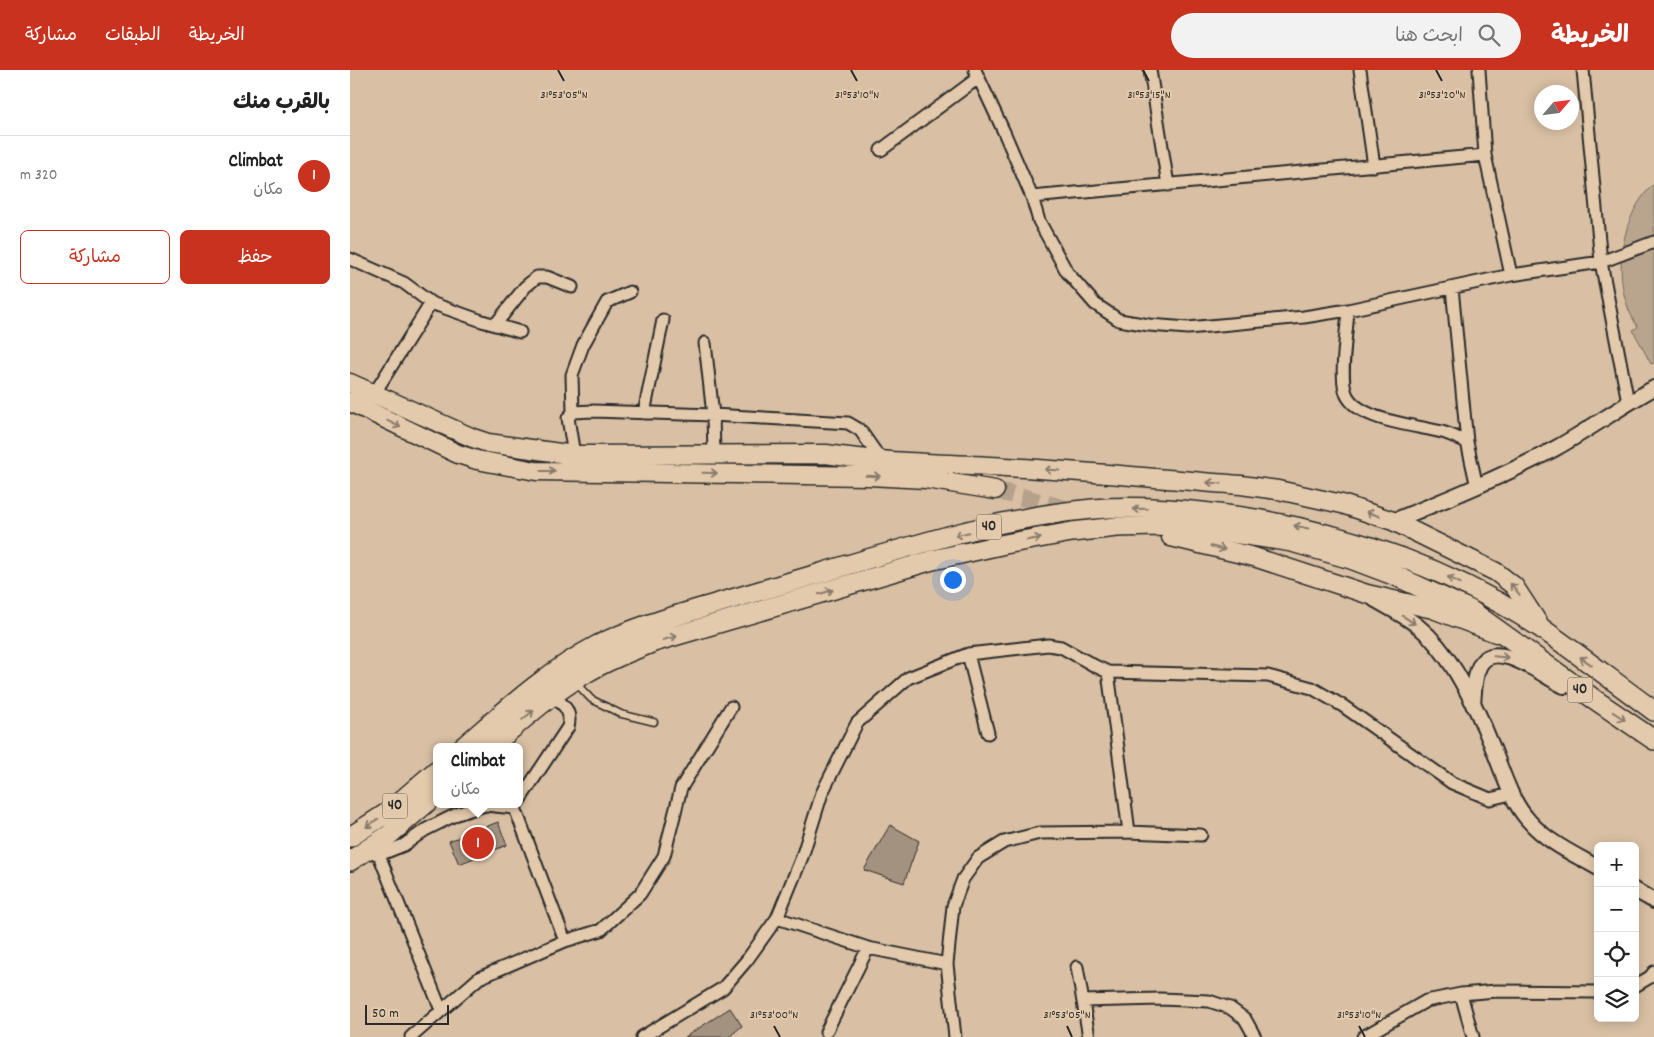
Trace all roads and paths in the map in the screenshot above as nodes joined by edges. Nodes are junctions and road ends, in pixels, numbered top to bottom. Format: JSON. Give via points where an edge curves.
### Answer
{"nodes":[{"id":1,"x":1150,"y":70,"type":"edge"},
{"id":2,"x":1360,"y":70,"type":"edge"},
{"id":3,"x":1479,"y":70,"type":"edge"},
{"id":4,"x":1583,"y":70,"type":"edge"},
{"id":5,"x":976,"y":74,"type":"edge"},
{"id":6,"x":881,"y":150,"type":"dead end"},
{"id":7,"x":1485,"y":155,"type":"junction"},
{"id":8,"x":1374,"y":166,"type":"junction"},
{"id":9,"x":1168,"y":185,"type":"junction"},
{"id":10,"x":1032,"y":197,"type":"junction"},
{"id":11,"x":1654,"y":242,"type":"edge"},
{"id":12,"x":350,"y":259,"type":"edge"},
{"id":13,"x":1601,"y":262,"type":"junction"},
{"id":14,"x":1511,"y":275,"type":"junction"},
{"id":15,"x":572,"y":287,"type":"dead end"},
{"id":16,"x":1452,"y":288,"type":"junction"},
{"id":17,"x":630,"y":292,"type":"dead end"},
{"id":18,"x":431,"y":303,"type":"junction"},
{"id":19,"x":1348,"y":310,"type":"junction"},
{"id":20,"x":663,"y":320,"type":"dead end"},
{"id":21,"x":495,"y":325,"type":"junction"},
{"id":22,"x":520,"y":332,"type":"dead end"},
{"id":23,"x":705,"y":343,"type":"dead end"},
{"id":24,"x":350,"y":382,"type":"edge"},
{"id":25,"x":1654,"y":388,"type":"edge"},
{"id":26,"x":374,"y":394,"type":"junction"},
{"id":27,"x":350,"y":402,"type":"edge"},
{"id":28,"x":1628,"y":402,"type":"junction"},
{"id":29,"x":573,"y":412,"type":"junction"},
{"id":30,"x":644,"y":412,"type":"junction"},
{"id":31,"x":714,"y":415,"type":"junction"},
{"id":32,"x":1467,"y":442,"type":"junction"},
{"id":33,"x":714,"y":453,"type":"junction"},
{"id":34,"x":574,"y":455,"type":"junction"},
{"id":35,"x":881,"y":460,"type":"junction"},
{"id":36,"x":1477,"y":487,"type":"junction"},
{"id":37,"x":995,"y":490,"type":"tunnel mouth"},
{"id":38,"x":1393,"y":521,"type":"junction"},
{"id":39,"x":1171,"y":538,"type":"dead end"},
{"id":40,"x":1367,"y":594,"type":"junction"},
{"id":41,"x":1542,"y":629,"type":"junction"},
{"id":42,"x":1508,"y":637,"type":"junction"},
{"id":43,"x":968,"y":654,"type":"junction"},
{"id":44,"x":1108,"y":672,"type":"junction"},
{"id":45,"x":573,"y":681,"type":"junction"},
{"id":46,"x":553,"y":695,"type":"junction"},
{"id":47,"x":1594,"y":700,"type":"junction"},
{"id":48,"x":1473,"y":705,"type":"junction"},
{"id":49,"x":731,"y":707,"type":"dead end"},
{"id":50,"x":1654,"y":711,"type":"edge"},
{"id":51,"x":654,"y":722,"type":"dead end"},
{"id":52,"x":988,"y":733,"type":"dead end"},
{"id":53,"x":1654,"y":740,"type":"edge"},
{"id":54,"x":468,"y":743,"type":"edge"},
{"id":55,"x":496,"y":743,"type":"edge"},
{"id":56,"x":433,"y":773,"type":"edge"},
{"id":57,"x":1511,"y":794,"type":"junction"},
{"id":58,"x":523,"y":795,"type":"edge"},
{"id":59,"x":433,"y":797,"type":"edge"},
{"id":60,"x":475,"y":808,"type":"edge"},
{"id":61,"x":518,"y":808,"type":"edge"},
{"id":62,"x":1129,"y":832,"type":"junction"},
{"id":63,"x":1201,"y":836,"type":"dead end"},
{"id":64,"x":350,"y":837,"type":"edge"},
{"id":65,"x":373,"y":853,"type":"junction"},
{"id":66,"x":350,"y":861,"type":"edge"},
{"id":67,"x":1594,"y":866,"type":"edge"},
{"id":68,"x":1639,"y":892,"type":"edge"},
{"id":69,"x":1654,"y":901,"type":"edge"},
{"id":70,"x":777,"y":918,"type":"junction"},
{"id":71,"x":565,"y":941,"type":"junction"},
{"id":72,"x":868,"y":948,"type":"junction"},
{"id":73,"x":947,"y":964,"type":"junction"},
{"id":74,"x":1077,"y":967,"type":"dead end"},
{"id":75,"x":1654,"y":972,"type":"edge"},
{"id":76,"x":1639,"y":984,"type":"edge"},
{"id":77,"x":1594,"y":992,"type":"edge"},
{"id":78,"x":1461,"y":994,"type":"junction"},
{"id":79,"x":1083,"y":1001,"type":"junction"},
{"id":80,"x":441,"y":1010,"type":"junction"},
{"id":81,"x":826,"y":1032,"type":"dead end"},
{"id":82,"x":411,"y":1037,"type":"edge"},
{"id":83,"x":642,"y":1037,"type":"edge"},
{"id":84,"x":955,"y":1037,"type":"edge"},
{"id":85,"x":1089,"y":1037,"type":"edge"},
{"id":86,"x":1255,"y":1037,"type":"edge"},
{"id":87,"x":1363,"y":1037,"type":"edge"},
{"id":88,"x":1473,"y":1037,"type":"edge"}],
"edges":[{"from":1,"to":9,"type":"street"},
{"from":2,"to":8,"type":"street"},
{"from":3,"to":7,"type":"street"},
{"from":4,"to":13,"type":"street"},
{"from":5,"to":6,"type":"street"},
{"from":5,"to":10,"type":"street"},
{"from":7,"to":8,"type":"street"},
{"from":7,"to":14,"type":"street"},
{"from":8,"to":9,"type":"street"},
{"from":9,"to":10,"type":"street"},
{"from":10,"to":19,"type":"street","via":[[1039,221],[1067,272],[1095,304],[1120,320],[1188,328]]},
{"from":11,"to":13,"type":"street"},
{"from":12,"to":18,"type":"street","via":[[404,283]]},
{"from":13,"to":14,"type":"street"},
{"from":13,"to":28,"type":"street"},
{"from":14,"to":16,"type":"street"},
{"from":15,"to":21,"type":"street","via":[[547,277],[537,277]]},
{"from":16,"to":19,"type":"street"},
{"from":16,"to":32,"type":"street"},
{"from":17,"to":29,"type":"street","via":[[607,302],[583,345],[572,375]]},
{"from":18,"to":21,"type":"street"},
{"from":18,"to":26,"type":"street"},
{"from":19,"to":32,"type":"street","via":[[1344,377],[1345,392],[1354,404],[1367,414],[1444,432]]},
{"from":20,"to":30,"type":"street"},
{"from":21,"to":22,"type":"street"},
{"from":23,"to":31,"type":"street"},
{"from":24,"to":26,"type":"main road"},
{"from":25,"to":28,"type":"street"},
{"from":26,"to":34,"type":"main road","via":[[488,443]]},
{"from":27,"to":37,"type":"main road","one_way":true,"via":[[458,454],[536,471],[877,476],[926,479]]},
{"from":28,"to":36,"type":"street","via":[[1572,439]]},
{"from":29,"to":30,"type":"street"},
{"from":29,"to":34,"type":"street","via":[[568,418]]},
{"from":30,"to":31,"type":"street"},
{"from":31,"to":33,"type":"street"},
{"from":31,"to":35,"type":"street","via":[[848,423],[860,430]]},
{"from":32,"to":36,"type":"street"},
{"from":33,"to":34,"type":"main road"},
{"from":33,"to":35,"type":"main road","via":[[826,454]]},
{"from":38,"to":35,"type":"main road","one_way":true,"via":[[1342,504],[1241,485],[1005,466]]},
{"from":36,"to":38,"type":"street"},
{"from":41,"to":38,"type":"main road","one_way":true,"via":[[1514,586],[1496,572]]},
{"from":39,"to":40,"type":"main road","one_way":true,"via":[[1254,557]]},
{"from":40,"to":42,"type":"main road","via":[[1433,609]]},
{"from":40,"to":48,"type":"street","one_way":true,"via":[[1419,626],[1437,644]]},
{"from":50,"to":41,"type":"highway","number":"40","one_way":true},
{"from":41,"to":54,"type":"highway","number":"40","one_way":true,"via":[[1433,570],[1318,530],[1195,510],[1094,509],[1003,523],[940,539],[650,623],[564,665]]},
{"from":45,"to":42,"type":"highway","number":"40","one_way":true,"via":[[654,642],[933,560],[1072,532],[1125,527],[1211,530],[1292,542],[1396,576],[1470,610]]},
{"from":42,"to":47,"type":"highway","number":"40"},
{"from":43,"to":44,"type":"street","via":[[1062,646]]},
{"from":43,"to":52,"type":"street"},
{"from":43,"to":70,"type":"street","via":[[908,678],[857,723],[822,793],[802,857]]},
{"from":44,"to":57,"type":"street","via":[[1268,676],[1312,688],[1452,783],[1490,799]]},
{"from":44,"to":62,"type":"street"},
{"from":45,"to":46,"type":"highway","number":"40"},
{"from":45,"to":51,"type":"lane","via":[[591,699],[621,714]]},
{"from":55,"to":46,"type":"highway","number":"40","one_way":true},
{"from":46,"to":58,"type":"street","via":[[567,709],[570,717],[568,727]]},
{"from":48,"to":47,"type":"street","one_way":true,"via":[[1479,665],[1495,655],[1518,660],[1558,684]]},
{"from":47,"to":53,"type":"highway","number":"40","one_way":true},
{"from":48,"to":57,"type":"street"},
{"from":49,"to":71,"type":"street","via":[[681,788],[664,856],[640,894],[600,930]]},
{"from":56,"to":64,"type":"highway","number":"40","one_way":true,"via":[[387,813]]},
{"from":57,"to":67,"type":"street","via":[[1539,832]]},
{"from":59,"to":65,"type":"highway","number":"40"},
{"from":60,"to":65,"type":"street","via":[[425,830],[404,844]]},
{"from":61,"to":71,"type":"street"},
{"from":62,"to":63,"type":"street"},
{"from":62,"to":73,"type":"street","via":[[1040,833],[1004,842],[978,858],[963,880],[953,906]]},
{"from":65,"to":66,"type":"highway","number":"40"},
{"from":65,"to":80,"type":"street"},
{"from":68,"to":69,"type":"street"},
{"from":70,"to":72,"type":"street"},
{"from":70,"to":83,"type":"street","via":[[723,988]]},
{"from":71,"to":80,"type":"street","via":[[479,978]]},
{"from":72,"to":73,"type":"street"},
{"from":72,"to":81,"type":"street"},
{"from":73,"to":84,"type":"street"},
{"from":74,"to":79,"type":"street"},
{"from":75,"to":76,"type":"street"},
{"from":77,"to":78,"type":"street"},
{"from":78,"to":87,"type":"street","via":[[1426,1001]]},
{"from":78,"to":88,"type":"street"},
{"from":79,"to":85,"type":"street"},
{"from":79,"to":86,"type":"street","via":[[1209,1001],[1230,1008],[1246,1019]]},
{"from":80,"to":82,"type":"street"}]}
